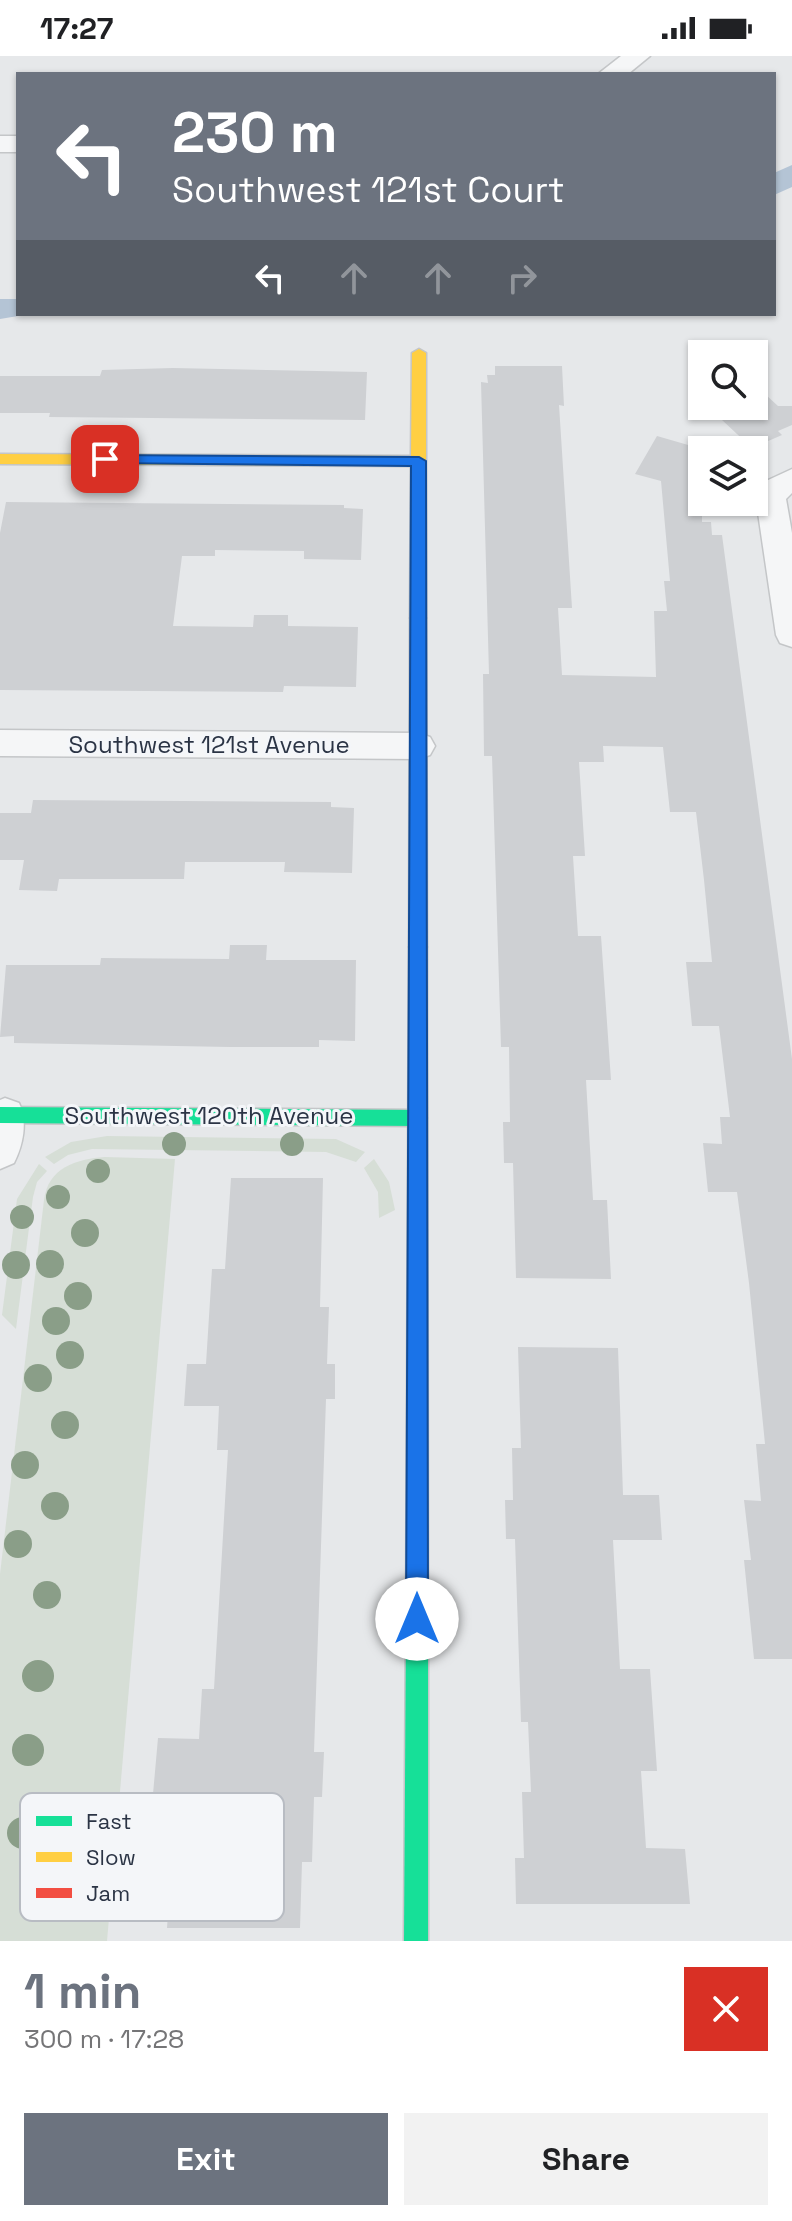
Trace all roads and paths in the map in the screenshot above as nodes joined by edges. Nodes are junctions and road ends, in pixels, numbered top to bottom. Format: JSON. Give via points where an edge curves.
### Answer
{"nodes":[{"id":1,"x":636,"y":58,"type":"edge"},
{"id":2,"x":614,"y":72,"type":"edge"},
{"id":3,"x":419,"y":353,"type":"dead end"},
{"id":4,"x":0,"y":459,"type":"edge"},
{"id":5,"x":419,"y":461,"type":"junction"},
{"id":6,"x":781,"y":489,"type":"edge"},
{"id":7,"x":792,"y":635,"type":"edge"},
{"id":8,"x":0,"y":743,"type":"edge"},
{"id":9,"x":418,"y":746,"type":"junction"},
{"id":10,"x":418,"y":1118,"type":"junction"},
{"id":11,"x":2,"y":1127,"type":"edge"},
{"id":12,"x":416,"y":1941,"type":"edge"}],
"edges":[{"from":1,"to":2,"type":"street"},
{"from":3,"to":5,"type":"street"},
{"from":4,"to":5,"type":"street"},
{"from":5,"to":9,"type":"street"},
{"from":6,"to":7,"type":"street"},
{"from":8,"to":9,"type":"street","name":"Southwest 121st Avenue"},
{"from":9,"to":10,"type":"street"},
{"from":10,"to":11,"type":"street","name":"Southwest 120th Avenue"},
{"from":10,"to":12,"type":"street"}]}
